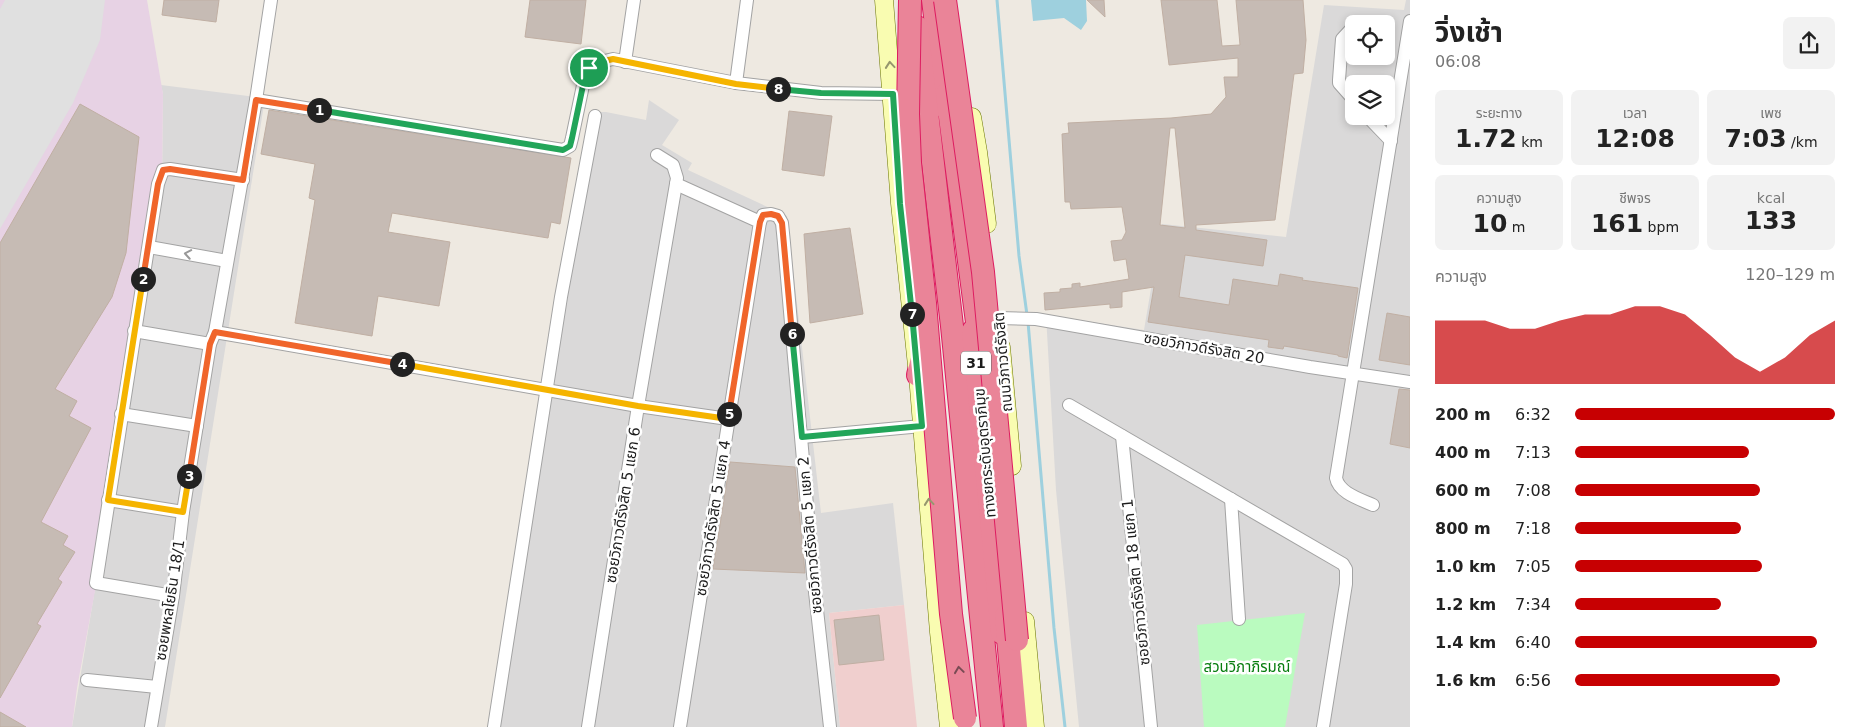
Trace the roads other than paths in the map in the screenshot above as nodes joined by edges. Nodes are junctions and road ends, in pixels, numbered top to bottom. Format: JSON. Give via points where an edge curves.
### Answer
{"nodes":[{"id":1,"x":271,"y":0,"type":"edge"},
{"id":2,"x":634,"y":0,"type":"edge"},
{"id":3,"x":747,"y":0,"type":"edge"},
{"id":4,"x":884,"y":0,"type":"edge"},
{"id":5,"x":906,"y":0,"type":"edge"},
{"id":6,"x":912,"y":0,"type":"edge"},
{"id":7,"x":934,"y":0,"type":"edge"},
{"id":8,"x":945,"y":0,"type":"edge"},
{"id":9,"x":954,"y":0,"type":"edge"},
{"id":10,"x":1410,"y":21,"type":"edge"},
{"id":11,"x":1345,"y":36,"type":"edge"},
{"id":12,"x":625,"y":62,"type":"junction"},
{"id":13,"x":736,"y":84,"type":"junction"},
{"id":14,"x":1345,"y":90,"type":"edge"},
{"id":15,"x":893,"y":94,"type":"junction"},
{"id":16,"x":256,"y":100,"type":"junction"},
{"id":17,"x":595,"y":116,"type":"dead end"},
{"id":18,"x":1376,"y":125,"type":"edge"},
{"id":19,"x":1391,"y":141,"type":"junction"},
{"id":20,"x":657,"y":155,"type":"dead end"},
{"id":21,"x":243,"y":180,"type":"junction"},
{"id":22,"x":676,"y":184,"type":"junction"},
{"id":23,"x":760,"y":222,"type":"junction"},
{"id":24,"x":149,"y":247,"type":"junction"},
{"id":25,"x":227,"y":261,"type":"junction"},
{"id":26,"x":937,"y":303,"type":"junction"},
{"id":27,"x":998,"y":318,"type":"junction"},
{"id":28,"x":134,"y":332,"type":"junction"},
{"id":29,"x":215,"y":332,"type":"junction"},
{"id":30,"x":210,"y":344,"type":"junction"},
{"id":31,"x":981,"y":355,"type":"junction"},
{"id":32,"x":1353,"y":374,"type":"junction"},
{"id":33,"x":918,"y":375,"type":"junction"},
{"id":34,"x":1410,"y":382,"type":"edge"},
{"id":35,"x":547,"y":389,"type":"junction"},
{"id":36,"x":1069,"y":405,"type":"dead end"},
{"id":37,"x":638,"y":406,"type":"junction"},
{"id":38,"x":121,"y":414,"type":"junction"},
{"id":39,"x":728,"y":419,"type":"junction"},
{"id":40,"x":197,"y":426,"type":"junction"},
{"id":41,"x":922,"y":426,"type":"junction"},
{"id":42,"x":1009,"y":426,"type":"junction"},
{"id":43,"x":1122,"y":436,"type":"junction"},
{"id":44,"x":802,"y":437,"type":"junction"},
{"id":45,"x":1231,"y":499,"type":"junction"},
{"id":46,"x":108,"y":500,"type":"junction"},
{"id":47,"x":1373,"y":505,"type":"dead end"},
{"id":48,"x":183,"y":512,"type":"junction"},
{"id":49,"x":173,"y":596,"type":"junction"},
{"id":50,"x":1239,"y":619,"type":"dead end"},
{"id":51,"x":87,"y":680,"type":"dead end"},
{"id":52,"x":157,"y":687,"type":"junction"},
{"id":53,"x":965,"y":725,"type":"edge"},
{"id":54,"x":151,"y":727,"type":"edge"},
{"id":55,"x":494,"y":727,"type":"edge"},
{"id":56,"x":588,"y":727,"type":"edge"},
{"id":57,"x":680,"y":727,"type":"edge"},
{"id":58,"x":830,"y":727,"type":"edge"},
{"id":59,"x":992,"y":727,"type":"edge"},
{"id":60,"x":1011,"y":727,"type":"edge"},
{"id":61,"x":1016,"y":727,"type":"edge"},
{"id":62,"x":1024,"y":727,"type":"edge"},
{"id":63,"x":1035,"y":727,"type":"edge"},
{"id":64,"x":1151,"y":727,"type":"edge"},
{"id":65,"x":1323,"y":727,"type":"edge"}],
"edges":[{"from":1,"to":16,"type":"street","name":"ซอยพหลโยธิน 18/1"},
{"from":2,"to":12,"type":"street"},
{"from":3,"to":13,"type":"street"},
{"from":15,"to":4,"type":"main road","one_way":true},
{"from":5,"to":26,"type":"highway","number":"31"},
{"from":53,"to":6,"type":"highway","one_way":true,"bridge":true,"via":[[951,614],[910,164],[908,114]]},
{"from":6,"to":59,"type":"highway","name":"ทางยกระดับอุตราภิมุข","number":"31","via":[[952,326]]},
{"from":7,"to":31,"type":"highway","name":"ถนนวิภาวดีรังสิต","number":"31"},
{"from":7,"to":60,"type":"highway","name":"ทางยกระดับอุตราภิมุข","number":"31","via":[[974,333]]},
{"from":8,"to":62,"type":"highway","bridge":true,"via":[[983,272]]},
{"from":9,"to":27,"type":"main road","name":"ถนนวิภาวดีรังสิต","number":"31","via":[[978,152]]},
{"from":10,"to":19,"type":"street"},
{"from":11,"to":14,"type":"street","via":[[1342,39],[1339,80]]},
{"from":12,"to":13,"type":"street"},
{"from":12,"to":16,"type":"street","via":[[613,59],[596,63],[586,71],[570,146],[563,150]]},
{"from":13,"to":15,"type":"street","via":[[821,93]]},
{"from":15,"to":33,"type":"main road","via":[[900,204]]},
{"from":16,"to":21,"type":"street","name":"ซอยพหลโยธิน 18/1"},
{"from":17,"to":35,"type":"street"},
{"from":18,"to":19,"type":"street"},
{"from":19,"to":32,"type":"street"},
{"from":20,"to":22,"type":"street","name":"ซอยวิภาวดีรังสิต 5 แยก 6","via":[[673,165]]},
{"from":21,"to":24,"type":"street","via":[[163,170]]},
{"from":21,"to":25,"type":"street","name":"ซอยพหลโยธิน 18/1"},
{"from":22,"to":23,"type":"street"},
{"from":22,"to":37,"type":"street","name":"ซอยวิภาวดีรังสิต 5 แยก 6"},
{"from":23,"to":39,"type":"street","name":"ซอยวิภาวดีรังสิต 5 แยก 4"},
{"from":23,"to":44,"type":"street","name":"ซอยวิภาวดีรังสิต 5 แยก 2","via":[[763,215],[771,214],[778,216],[782,223]]},
{"from":25,"to":24,"type":"street","one_way":true},
{"from":24,"to":28,"type":"street"},
{"from":25,"to":29,"type":"street","name":"ซอยพหลโยธิน 18/1"},
{"from":26,"to":33,"type":"highway"},
{"from":26,"to":53,"type":"highway","number":"31"},
{"from":27,"to":32,"type":"street","name":"ซอยวิภาวดีรังสิต 20","via":[[1028,319]]},
{"from":27,"to":42,"type":"main road","name":"ถนนวิภาวดีรังสิต","number":"31"},
{"from":28,"to":30,"type":"street"},
{"from":28,"to":38,"type":"street"},
{"from":29,"to":30,"type":"street","name":"ซอยพหลโยธิน 18/1"},
{"from":29,"to":35,"type":"street"},
{"from":30,"to":40,"type":"street","name":"ซอยพหลโยธิน 18/1"},
{"from":31,"to":42,"type":"highway"},
{"from":31,"to":61,"type":"highway","name":"ถนนวิภาวดีรังสิต","number":"31"},
{"from":32,"to":34,"type":"street","name":"ซอยวิภาวดีรังสิต 20"},
{"from":32,"to":47,"type":"street","via":[[1336,478],[1348,493]]},
{"from":33,"to":41,"type":"main road"},
{"from":35,"to":37,"type":"street"},
{"from":35,"to":55,"type":"street"},
{"from":36,"to":43,"type":"street"},
{"from":37,"to":39,"type":"street"},
{"from":37,"to":56,"type":"street","name":"ซอยวิภาวดีรังสิต 5 แยก 6"},
{"from":38,"to":40,"type":"street"},
{"from":38,"to":46,"type":"street"},
{"from":39,"to":57,"type":"street","name":"ซอยวิภาวดีรังสิต 5 แยก 4"},
{"from":40,"to":48,"type":"street","name":"ซอยพหลโยธิน 18/1"},
{"from":41,"to":44,"type":"street"},
{"from":53,"to":41,"type":"main road","one_way":true},
{"from":42,"to":63,"type":"main road","name":"ถนนวิภาวดีรังสิต","number":"31"},
{"from":43,"to":45,"type":"street"},
{"from":43,"to":64,"type":"street","name":"ซอยวิภาวดีรังสิต 18 แยก 1"},
{"from":44,"to":58,"type":"street","name":"ซอยวิภาวดีรังสิต 5 แยก 2"},
{"from":45,"to":50,"type":"street"},
{"from":45,"to":65,"type":"street","via":[[1343,564],[1346,569]]},
{"from":46,"to":48,"type":"street"},
{"from":46,"to":49,"type":"street","via":[[96,583]]},
{"from":48,"to":49,"type":"street","name":"ซอยพหลโยธิน 18/1"},
{"from":49,"to":52,"type":"street","name":"ซอยพหลโยธิน 18/1"},
{"from":51,"to":52,"type":"street"},
{"from":52,"to":54,"type":"street","name":"ซอยพหลโยธิน 18/1"}]}
